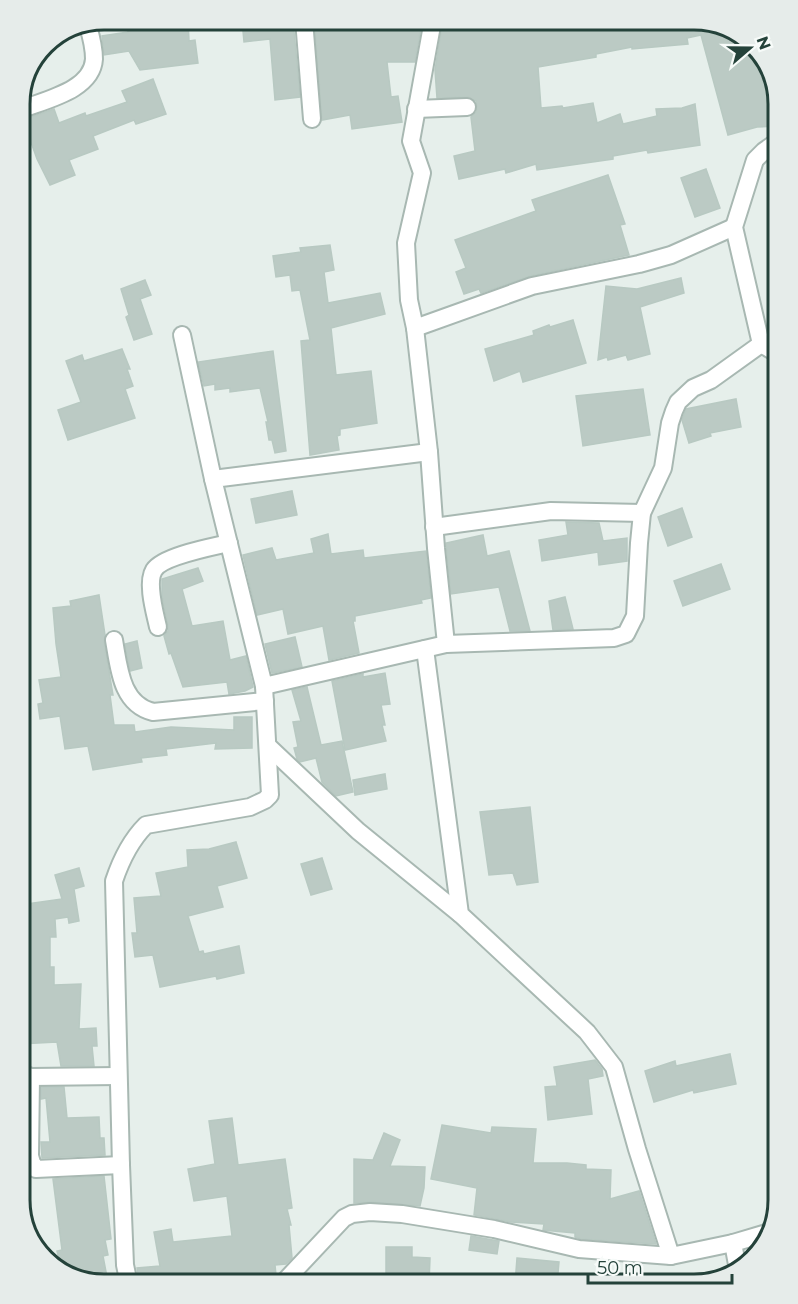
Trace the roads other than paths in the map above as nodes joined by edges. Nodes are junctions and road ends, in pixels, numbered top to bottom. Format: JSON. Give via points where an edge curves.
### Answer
{"nodes":[{"id":1,"x":305,"y":30,"type":"edge"},
{"id":2,"x":431,"y":30,"type":"edge"},
{"id":3,"x":89,"y":31,"type":"edge"},
{"id":4,"x":30,"y":106,"type":"edge"},
{"id":5,"x":467,"y":107,"type":"dead end"},
{"id":6,"x":416,"y":110,"type":"junction"},
{"id":7,"x":312,"y":119,"type":"dead end"},
{"id":8,"x":768,"y":149,"type":"edge"},
{"id":9,"x":734,"y":227,"type":"junction"},
{"id":10,"x":415,"y":328,"type":"junction"},
{"id":11,"x":182,"y":335,"type":"dead end"},
{"id":12,"x":761,"y":344,"type":"junction"},
{"id":13,"x":768,"y":348,"type":"edge"},
{"id":14,"x":429,"y":452,"type":"junction"},
{"id":15,"x":213,"y":479,"type":"junction"},
{"id":16,"x":642,"y":513,"type":"junction"},
{"id":17,"x":434,"y":527,"type":"junction"},
{"id":18,"x":229,"y":543,"type":"junction"},
{"id":19,"x":158,"y":627,"type":"dead end"},
{"id":20,"x":114,"y":640,"type":"dead end"},
{"id":21,"x":446,"y":644,"type":"junction"},
{"id":22,"x":425,"y":649,"type":"junction"},
{"id":23,"x":265,"y":694,"type":"junction"},
{"id":24,"x":268,"y":746,"type":"junction"},
{"id":25,"x":460,"y":914,"type":"junction"},
{"id":26,"x":30,"y":1075,"type":"edge"},
{"id":27,"x":118,"y":1076,"type":"junction"},
{"id":28,"x":30,"y":1156,"type":"edge"},
{"id":29,"x":121,"y":1165,"type":"junction"},
{"id":30,"x":759,"y":1235,"type":"edge"},
{"id":31,"x":733,"y":1243,"type":"junction"},
{"id":32,"x":671,"y":1256,"type":"junction"},
{"id":33,"x":736,"y":1261,"type":"edge"},
{"id":34,"x":126,"y":1274,"type":"edge"},
{"id":35,"x":291,"y":1274,"type":"edge"}],
"edges":[{"from":1,"to":7,"type":"street"},
{"from":2,"to":6,"type":"street"},
{"from":3,"to":4,"type":"street","via":[[94,60],[80,86]]},
{"from":5,"to":6,"type":"street"},
{"from":6,"to":10,"type":"street","via":[[411,141],[422,172],[406,243],[409,300]]},
{"from":8,"to":9,"type":"street","via":[[755,160]]},
{"from":9,"to":10,"type":"street","via":[[670,255],[532,286]]},
{"from":9,"to":12,"type":"street"},
{"from":10,"to":14,"type":"street"},
{"from":11,"to":15,"type":"street"},
{"from":12,"to":13,"type":"street"},
{"from":12,"to":16,"type":"street","via":[[678,402],[659,481]]},
{"from":14,"to":15,"type":"street"},
{"from":14,"to":17,"type":"street"},
{"from":15,"to":18,"type":"street"},
{"from":16,"to":17,"type":"street","via":[[551,511]]},
{"from":16,"to":21,"type":"street","via":[[635,616],[626,634],[614,638]]},
{"from":17,"to":21,"type":"street"},
{"from":18,"to":19,"type":"street","via":[[163,562],[154,569],[151,578]]},
{"from":18,"to":23,"type":"street"},
{"from":20,"to":23,"type":"street","via":[[125,690],[142,709],[153,712]]},
{"from":21,"to":22,"type":"street"},
{"from":22,"to":23,"type":"street"},
{"from":22,"to":25,"type":"street"},
{"from":23,"to":24,"type":"street"},
{"from":24,"to":25,"type":"street","via":[[358,831]]},
{"from":24,"to":27,"type":"street","via":[[270,795],[265,800],[250,807],[146,825],[120,863],[114,881]]},
{"from":25,"to":32,"type":"street","via":[[587,1032],[614,1067]]},
{"from":26,"to":27,"type":"street"},
{"from":27,"to":29,"type":"street"},
{"from":28,"to":29,"type":"street","via":[[36,1169]]},
{"from":29,"to":34,"type":"street"},
{"from":30,"to":31,"type":"street"},
{"from":31,"to":32,"type":"street"},
{"from":31,"to":33,"type":"street"},
{"from":32,"to":35,"type":"street","via":[[579,1249],[494,1230],[370,1212],[344,1218]]}]}
